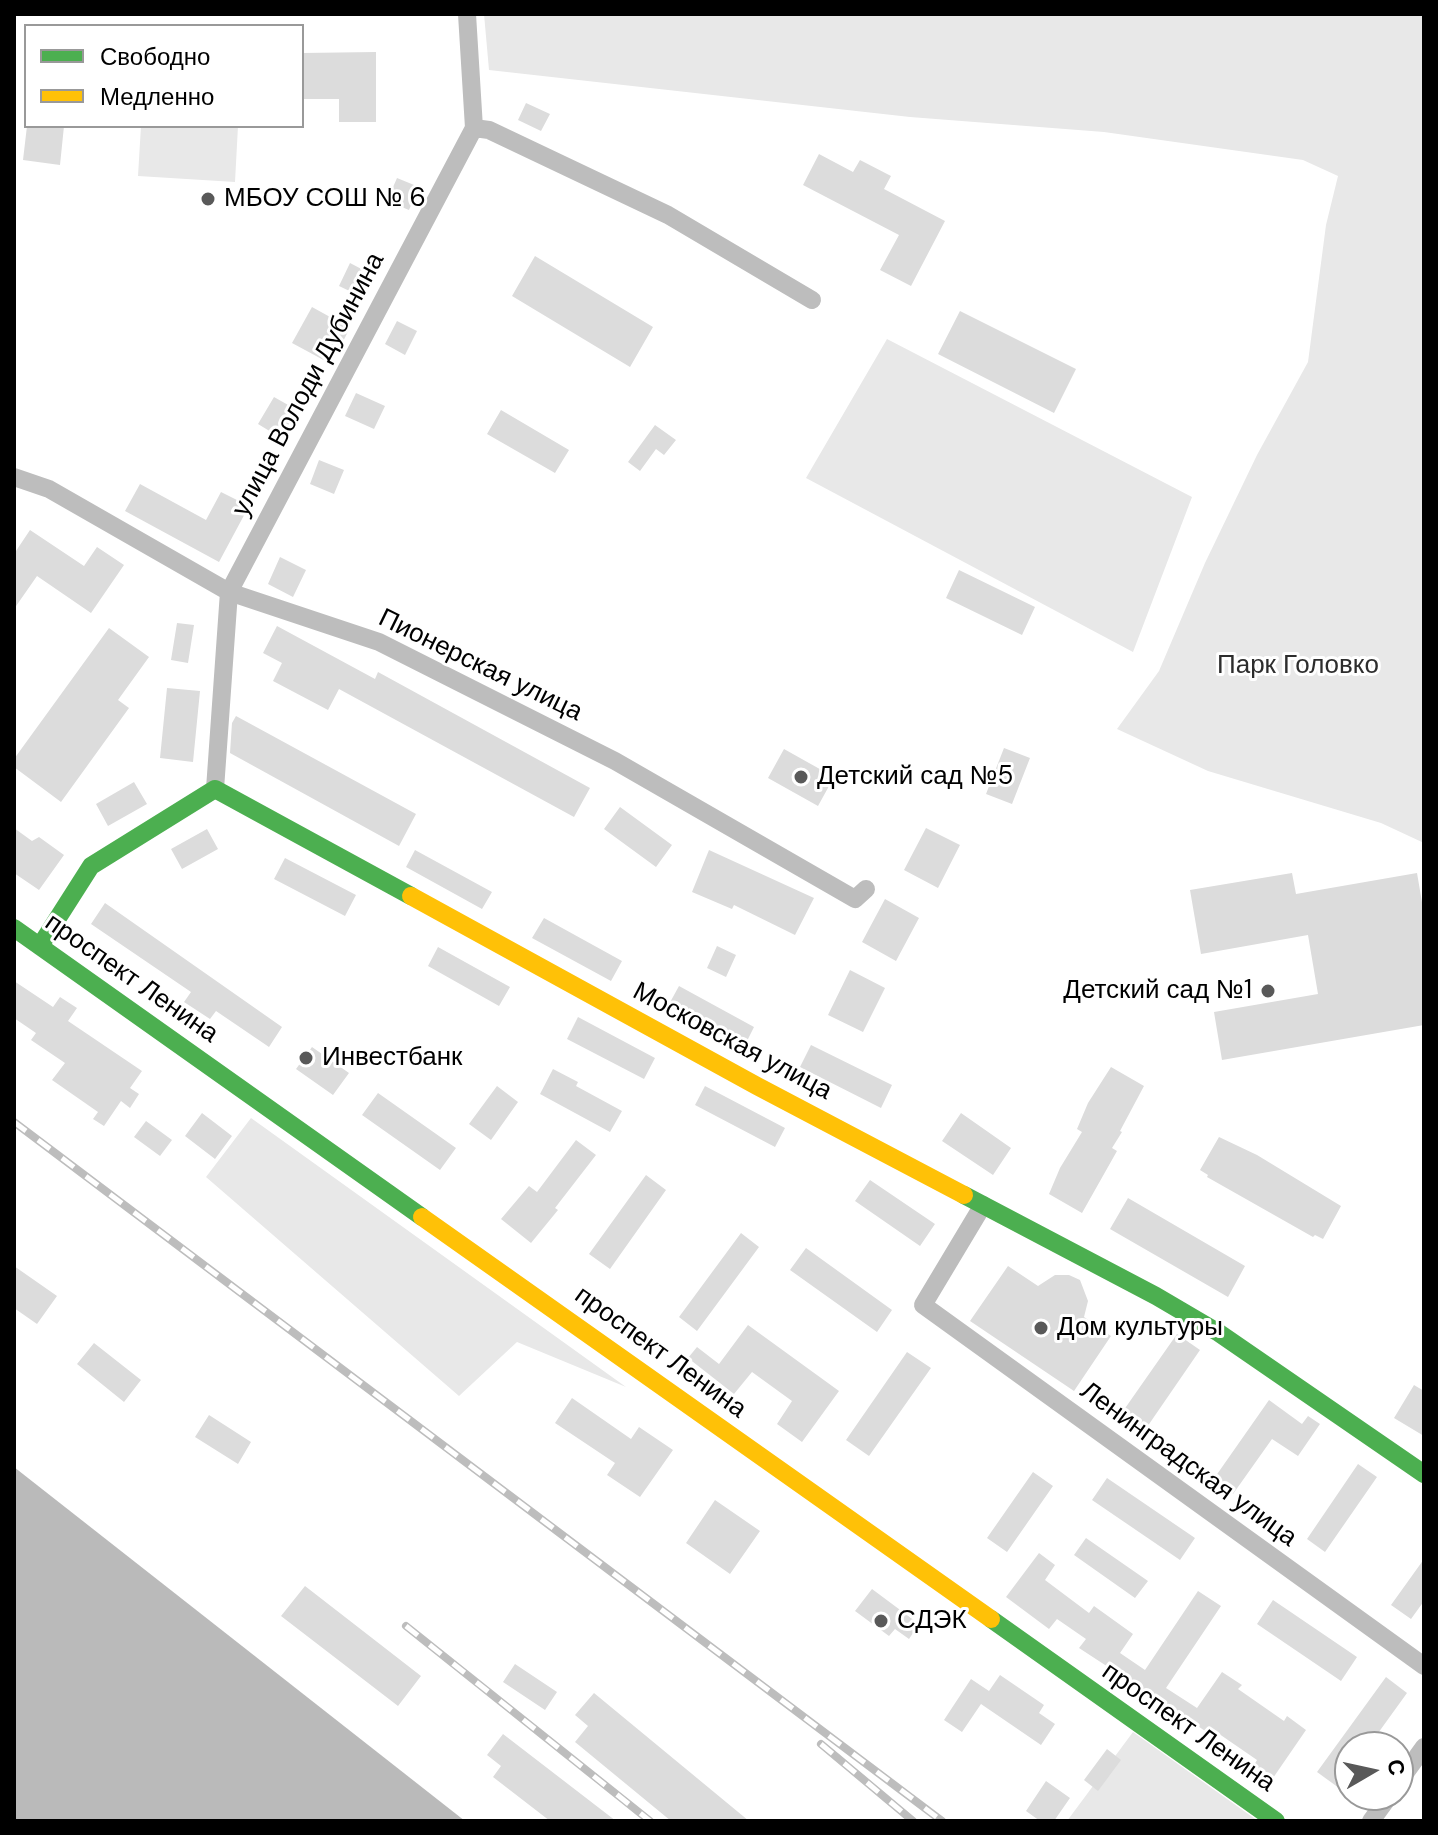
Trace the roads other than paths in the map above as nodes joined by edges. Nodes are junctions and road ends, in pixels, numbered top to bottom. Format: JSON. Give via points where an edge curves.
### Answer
{"nodes":[{"id":1,"x":467,"y":14,"type":"edge"},
{"id":2,"x":474,"y":128,"type":"junction"},
{"id":3,"x":812,"y":300,"type":"dead end"},
{"id":4,"x":14,"y":477,"type":"edge"},
{"id":5,"x":229,"y":592,"type":"junction"},
{"id":6,"x":215,"y":789,"type":"junction"},
{"id":7,"x":866,"y":889,"type":"dead end"},
{"id":8,"x":14,"y":928,"type":"edge"},
{"id":9,"x":40,"y":946,"type":"junction"},
{"id":10,"x":983,"y":1205,"type":"junction"},
{"id":11,"x":1424,"y":1474,"type":"edge"},
{"id":12,"x":1424,"y":1666,"type":"edge"},
{"id":13,"x":1276,"y":1821,"type":"edge"}],
"edges":[{"from":1,"to":2,"type":"street"},
{"from":2,"to":3,"type":"street","via":[[489,130],[668,215]]},
{"from":2,"to":5,"type":"street","name":"улица Володи Дубинина"},
{"from":4,"to":5,"type":"street","name":"Пионерская улица","via":[[49,489]]},
{"from":5,"to":6,"type":"street","name":"улица Володи Дубинина"},
{"from":5,"to":7,"type":"street","name":"Пионерская улица","via":[[379,642],[615,761],[855,899]]},
{"from":6,"to":9,"type":"street","via":[[91,866]]},
{"from":6,"to":10,"type":"street","name":"Московская улица"},
{"from":8,"to":9,"type":"street","name":"проспект Ленина"},
{"from":9,"to":13,"type":"street","name":"проспект Ленина"},
{"from":10,"to":11,"type":"street","name":"Московская улица","via":[[1219,1333]]},
{"from":10,"to":12,"type":"street","name":"Ленинградская улица","via":[[923,1305]]}]}
